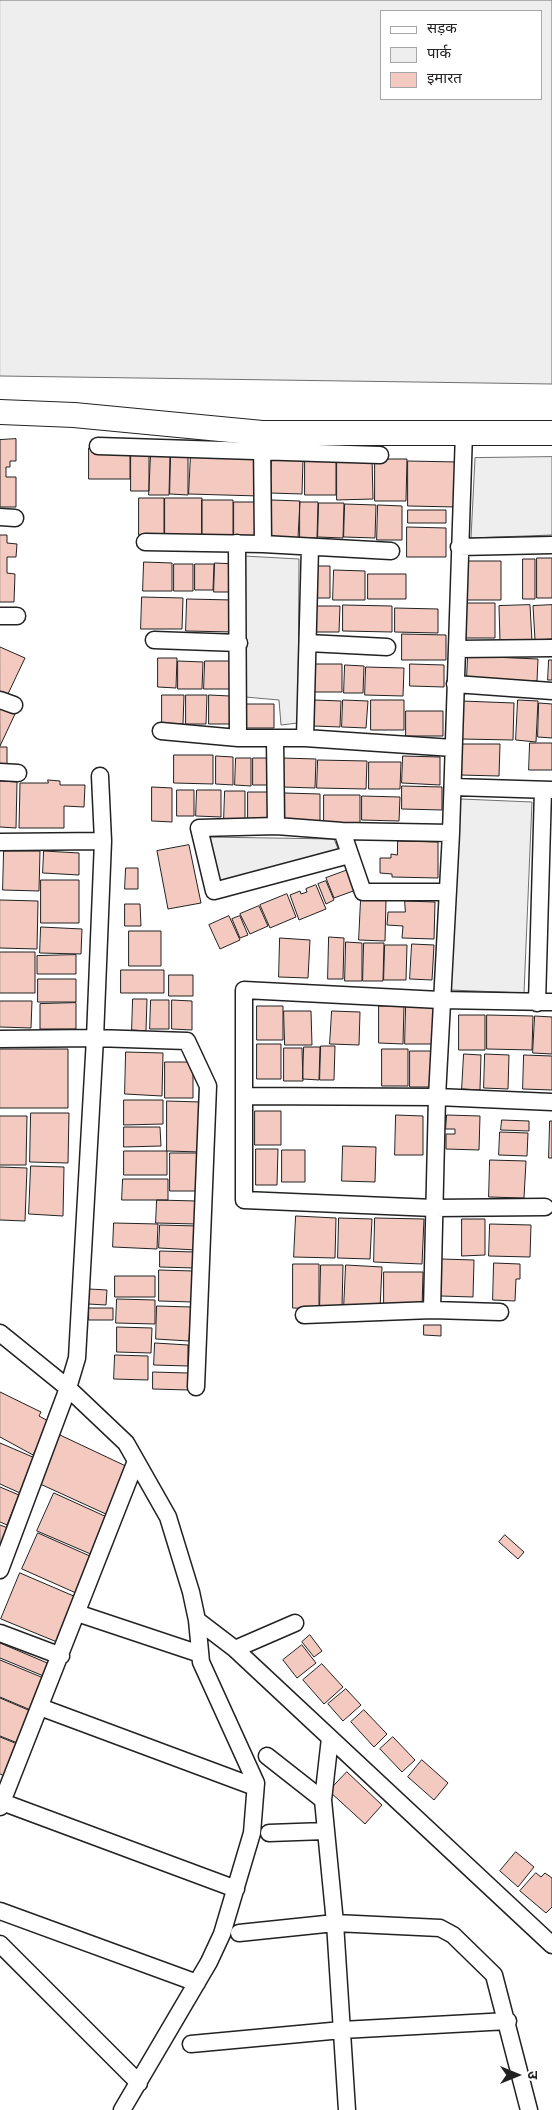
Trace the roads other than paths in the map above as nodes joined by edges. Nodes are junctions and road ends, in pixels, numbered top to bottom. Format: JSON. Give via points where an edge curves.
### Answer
{"nodes":[{"id":1,"x":0,"y":412,"type":"edge"},
{"id":2,"x":464,"y":432,"type":"junction"},
{"id":3,"x":552,"y":433,"type":"edge"},
{"id":4,"x":263,"y":442,"type":"junction"},
{"id":5,"x":98,"y":446,"type":"dead end"},
{"id":6,"x":380,"y":455,"type":"dead end"},
{"id":7,"x":144,"y":542,"type":"dead end"},
{"id":8,"x":238,"y":544,"type":"junction"},
{"id":9,"x":264,"y":544,"type":"junction"},
{"id":10,"x":552,"y":545,"type":"edge"},
{"id":11,"x":310,"y":546,"type":"junction"},
{"id":12,"x":459,"y":547,"type":"junction"},
{"id":13,"x":391,"y":551,"type":"dead end"},
{"id":14,"x":0,"y":616,"type":"edge"},
{"id":15,"x":16,"y":616,"type":"dead end"},
{"id":16,"x":154,"y":640,"type":"dead end"},
{"id":17,"x":239,"y":643,"type":"junction"},
{"id":18,"x":308,"y":643,"type":"junction"},
{"id":19,"x":387,"y":647,"type":"dead end"},
{"id":20,"x":552,"y":648,"type":"edge"},
{"id":21,"x":457,"y":649,"type":"junction"},
{"id":22,"x":455,"y":684,"type":"junction"},
{"id":23,"x":552,"y":691,"type":"edge"},
{"id":24,"x":161,"y":731,"type":"dead end"},
{"id":25,"x":238,"y":738,"type":"junction"},
{"id":26,"x":305,"y":738,"type":"junction"},
{"id":27,"x":275,"y":739,"type":"junction"},
{"id":28,"x":453,"y":748,"type":"junction"},
{"id":29,"x":0,"y":772,"type":"edge"},
{"id":30,"x":18,"y":773,"type":"dead end"},
{"id":31,"x":100,"y":776,"type":"dead end"},
{"id":32,"x":453,"y":787,"type":"junction"},
{"id":33,"x":548,"y":790,"type":"edge"},
{"id":34,"x":276,"y":826,"type":"junction"},
{"id":35,"x":342,"y":831,"type":"junction"},
{"id":36,"x":451,"y":833,"type":"junction"},
{"id":37,"x":103,"y":841,"type":"junction"},
{"id":38,"x":0,"y":842,"type":"edge"},
{"id":39,"x":350,"y":855,"type":"junction"},
{"id":40,"x":448,"y":892,"type":"junction"},
{"id":41,"x":546,"y":899,"type":"edge"},
{"id":42,"x":440,"y":1000,"type":"junction"},
{"id":43,"x":544,"y":1003,"type":"edge"},
{"id":44,"x":95,"y":1038,"type":"junction"},
{"id":45,"x":0,"y":1039,"type":"edge"},
{"id":46,"x":246,"y":1096,"type":"junction"},
{"id":47,"x":437,"y":1097,"type":"junction"},
{"id":48,"x":552,"y":1102,"type":"edge"},
{"id":49,"x":545,"y":1207,"type":"dead end"},
{"id":50,"x":434,"y":1208,"type":"junction"},
{"id":51,"x":432,"y":1310,"type":"junction"},
{"id":52,"x":500,"y":1312,"type":"dead end"},
{"id":53,"x":304,"y":1315,"type":"dead end"},
{"id":54,"x":0,"y":1334,"type":"edge"},
{"id":55,"x":196,"y":1387,"type":"dead end"},
{"id":56,"x":68,"y":1388,"type":"junction"},
{"id":57,"x":136,"y":1461,"type":"junction"},
{"id":58,"x":0,"y":1570,"type":"edge"},
{"id":59,"x":77,"y":1613,"type":"junction"},
{"id":60,"x":197,"y":1620,"type":"junction"},
{"id":61,"x":295,"y":1623,"type":"dead end"},
{"id":62,"x":0,"y":1633,"type":"edge"},
{"id":63,"x":235,"y":1649,"type":"junction"},
{"id":64,"x":200,"y":1654,"type":"junction"},
{"id":65,"x":61,"y":1656,"type":"junction"},
{"id":66,"x":40,"y":1707,"type":"junction"},
{"id":67,"x":330,"y":1738,"type":"junction"},
{"id":68,"x":267,"y":1756,"type":"dead end"},
{"id":69,"x":255,"y":1787,"type":"junction"},
{"id":70,"x":323,"y":1800,"type":"junction"},
{"id":71,"x":1,"y":1804,"type":"edge"},
{"id":72,"x":325,"y":1832,"type":"junction"},
{"id":73,"x":269,"y":1833,"type":"dead end"},
{"id":74,"x":236,"y":1889,"type":"junction"},
{"id":75,"x":0,"y":1911,"type":"edge"},
{"id":76,"x":335,"y":1924,"type":"junction"},
{"id":77,"x":239,"y":1933,"type":"dead end"},
{"id":78,"x":0,"y":1944,"type":"edge"},
{"id":79,"x":552,"y":1945,"type":"edge"},
{"id":80,"x":197,"y":1983,"type":"junction"},
{"id":81,"x":508,"y":2021,"type":"junction"},
{"id":82,"x":342,"y":2030,"type":"junction"},
{"id":83,"x":192,"y":2044,"type":"dead end"},
{"id":84,"x":139,"y":2083,"type":"junction"},
{"id":85,"x":122,"y":2110,"type":"edge"},
{"id":86,"x":347,"y":2110,"type":"edge"},
{"id":87,"x":529,"y":2110,"type":"edge"}],
"edges":[{"from":1,"to":4,"type":"street","via":[[74,415]]},
{"from":2,"to":3,"type":"street"},
{"from":2,"to":4,"type":"street"},
{"from":2,"to":12,"type":"street"},
{"from":4,"to":5,"type":"street"},
{"from":4,"to":6,"type":"street"},
{"from":4,"to":9,"type":"street"},
{"from":7,"to":8,"type":"street"},
{"from":8,"to":9,"type":"street"},
{"from":8,"to":17,"type":"street"},
{"from":9,"to":11,"type":"street"},
{"from":10,"to":12,"type":"street"},
{"from":11,"to":13,"type":"street"},
{"from":11,"to":18,"type":"street"},
{"from":12,"to":21,"type":"street"},
{"from":14,"to":15,"type":"street"},
{"from":16,"to":17,"type":"street"},
{"from":17,"to":25,"type":"street"},
{"from":18,"to":19,"type":"street"},
{"from":18,"to":26,"type":"street"},
{"from":20,"to":21,"type":"street"},
{"from":21,"to":22,"type":"street"},
{"from":22,"to":23,"type":"street"},
{"from":22,"to":28,"type":"street"},
{"from":24,"to":25,"type":"street"},
{"from":25,"to":27,"type":"street"},
{"from":26,"to":27,"type":"street"},
{"from":26,"to":28,"type":"street"},
{"from":27,"to":34,"type":"street"},
{"from":28,"to":32,"type":"street"},
{"from":29,"to":30,"type":"street"},
{"from":31,"to":37,"type":"street"},
{"from":32,"to":33,"type":"street"},
{"from":32,"to":36,"type":"street"},
{"from":33,"to":41,"type":"street"},
{"from":34,"to":35,"type":"street"},
{"from":34,"to":39,"type":"street","via":[[199,828],[214,891]]},
{"from":35,"to":36,"type":"street"},
{"from":35,"to":39,"type":"street"},
{"from":36,"to":40,"type":"street"},
{"from":37,"to":38,"type":"street"},
{"from":37,"to":44,"type":"street"},
{"from":39,"to":40,"type":"street","via":[[363,892]]},
{"from":40,"to":42,"type":"street"},
{"from":41,"to":43,"type":"street"},
{"from":42,"to":43,"type":"street"},
{"from":42,"to":46,"type":"street","via":[[244,990]]},
{"from":42,"to":47,"type":"street"},
{"from":44,"to":45,"type":"street"},
{"from":44,"to":55,"type":"street","via":[[187,1041],[208,1086]]},
{"from":44,"to":56,"type":"street","via":[[77,1358]]},
{"from":46,"to":47,"type":"street"},
{"from":46,"to":50,"type":"street","via":[[244,1200]]},
{"from":47,"to":48,"type":"street"},
{"from":47,"to":50,"type":"street"},
{"from":49,"to":50,"type":"street"},
{"from":50,"to":51,"type":"street"},
{"from":51,"to":52,"type":"street"},
{"from":51,"to":53,"type":"street"},
{"from":54,"to":56,"type":"street"},
{"from":56,"to":57,"type":"street","via":[[126,1443]]},
{"from":56,"to":58,"type":"street"},
{"from":57,"to":59,"type":"street"},
{"from":57,"to":60,"type":"street","via":[[168,1517],[192,1592]]},
{"from":59,"to":64,"type":"street"},
{"from":59,"to":65,"type":"street"},
{"from":60,"to":63,"type":"street"},
{"from":60,"to":64,"type":"street"},
{"from":61,"to":63,"type":"street"},
{"from":62,"to":65,"type":"street"},
{"from":63,"to":67,"type":"street"},
{"from":64,"to":69,"type":"street"},
{"from":65,"to":66,"type":"street"},
{"from":66,"to":69,"type":"street"},
{"from":66,"to":71,"type":"street"},
{"from":67,"to":70,"type":"street"},
{"from":67,"to":79,"type":"street"},
{"from":68,"to":70,"type":"street"},
{"from":69,"to":74,"type":"street","via":[[252,1833]]},
{"from":70,"to":72,"type":"street"},
{"from":71,"to":74,"type":"street"},
{"from":72,"to":73,"type":"street"},
{"from":72,"to":76,"type":"street"},
{"from":74,"to":80,"type":"street","via":[[222,1934]]},
{"from":75,"to":80,"type":"street"},
{"from":76,"to":77,"type":"street"},
{"from":76,"to":81,"type":"street","via":[[440,1928],[453,1935],[494,1975]]},
{"from":76,"to":82,"type":"street"},
{"from":78,"to":84,"type":"street"},
{"from":80,"to":84,"type":"street"},
{"from":81,"to":82,"type":"street"},
{"from":81,"to":87,"type":"street"},
{"from":82,"to":83,"type":"street"},
{"from":82,"to":86,"type":"street"},
{"from":84,"to":85,"type":"street"}]}
